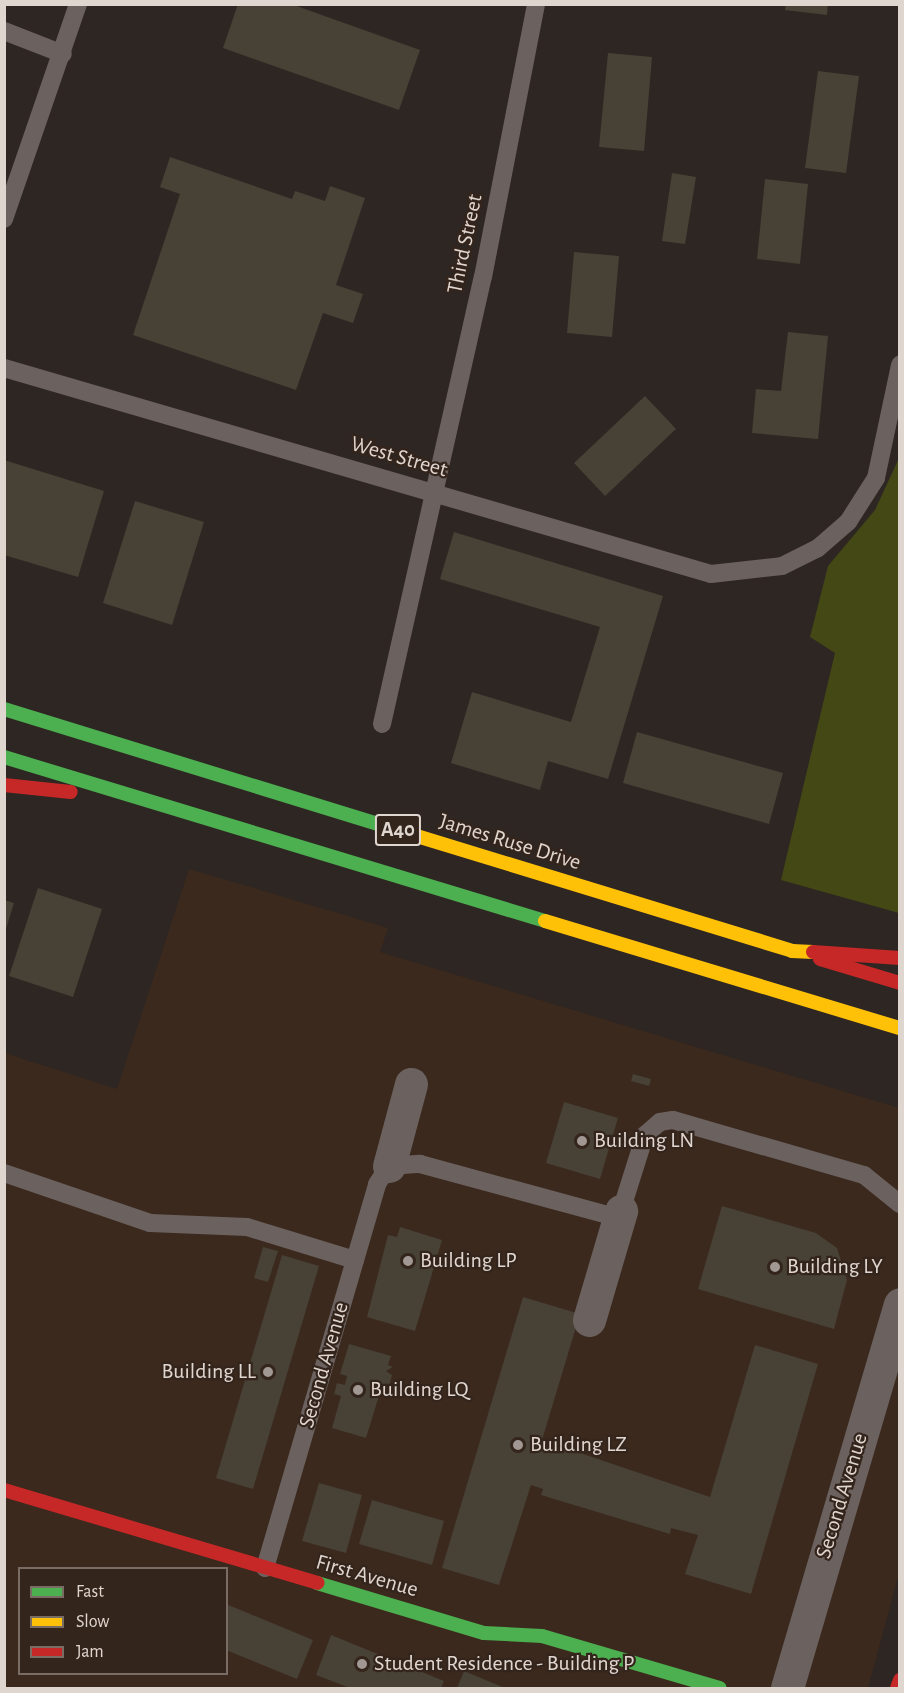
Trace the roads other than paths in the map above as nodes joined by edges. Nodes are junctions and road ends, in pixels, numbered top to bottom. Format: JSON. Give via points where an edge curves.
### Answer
{"nodes":[{"id":1,"x":78,"y":4,"type":"edge"},
{"id":2,"x":536,"y":4,"type":"edge"},
{"id":3,"x":4,"y":31,"type":"edge"},
{"id":4,"x":63,"y":54,"type":"junction"},
{"id":5,"x":4,"y":219,"type":"edge"},
{"id":6,"x":900,"y":365,"type":"edge"},
{"id":7,"x":4,"y":368,"type":"edge"},
{"id":8,"x":432,"y":492,"type":"junction"},
{"id":9,"x":4,"y":709,"type":"edge"},
{"id":10,"x":382,"y":724,"type":"dead end"},
{"id":11,"x":4,"y":757,"type":"edge"},
{"id":12,"x":4,"y":785,"type":"edge"},
{"id":13,"x":99,"y":785,"type":"junction"},
{"id":14,"x":792,"y":951,"type":"junction"},
{"id":15,"x":900,"y":958,"type":"edge"},
{"id":16,"x":900,"y":983,"type":"edge"},
{"id":17,"x":898,"y":1028,"type":"edge"},
{"id":18,"x":411,"y":1084,"type":"dead end"},
{"id":19,"x":389,"y":1166,"type":"junction"},
{"id":20,"x":4,"y":1173,"type":"edge"},
{"id":21,"x":900,"y":1204,"type":"edge"},
{"id":22,"x":621,"y":1211,"type":"junction"},
{"id":23,"x":355,"y":1260,"type":"junction"},
{"id":24,"x":900,"y":1304,"type":"edge"},
{"id":25,"x":589,"y":1320,"type":"dead end"},
{"id":26,"x":4,"y":1490,"type":"edge"},
{"id":27,"x":265,"y":1568,"type":"junction"},
{"id":28,"x":900,"y":1680,"type":"edge"},
{"id":29,"x":720,"y":1689,"type":"edge"},
{"id":30,"x":787,"y":1689,"type":"edge"},
{"id":31,"x":897,"y":1689,"type":"edge"}],
"edges":[{"from":1,"to":4,"type":"lane"},
{"from":2,"to":8,"type":"lane","name":"Third Street","via":[[483,277]]},
{"from":3,"to":4,"type":"lane"},
{"from":4,"to":5,"type":"lane"},
{"from":6,"to":8,"type":"lane","name":"West Street","via":[[876,478],[848,522],[818,548],[782,566],[711,574]]},
{"from":7,"to":8,"type":"lane","name":"West Street"},
{"from":8,"to":10,"type":"lane","name":"Third Street"},
{"from":9,"to":14,"type":"main road","name":"James Ruse Drive","number":"A40"},
{"from":11,"to":13,"type":"main road","number":"A40"},
{"from":12,"to":13,"type":"main road","via":[[79,792]]},
{"from":13,"to":17,"type":"main road","number":"A40"},
{"from":14,"to":15,"type":"main road","number":"A40"},
{"from":14,"to":16,"type":"main road","name":"James Ruse Drive"},
{"from":18,"to":19,"type":"street","name":"Second Avenue"},
{"from":19,"to":22,"type":"lane","via":[[420,1164],[601,1217]]},
{"from":19,"to":23,"type":"lane","name":"Second Avenue","via":[[377,1184]]},
{"from":20,"to":23,"type":"lane","via":[[150,1223],[247,1227]]},
{"from":21,"to":22,"type":"lane","via":[[864,1175],[673,1120],[660,1122],[645,1136]]},
{"from":22,"to":25,"type":"street"},
{"from":23,"to":27,"type":"lane","name":"Second Avenue"},
{"from":24,"to":30,"type":"street","name":"Second Avenue"},
{"from":26,"to":27,"type":"main road","name":"First Avenue"},
{"from":27,"to":29,"type":"main road","name":"First Avenue","via":[[484,1633],[542,1636]]},
{"from":28,"to":31,"type":"main road"}]}
